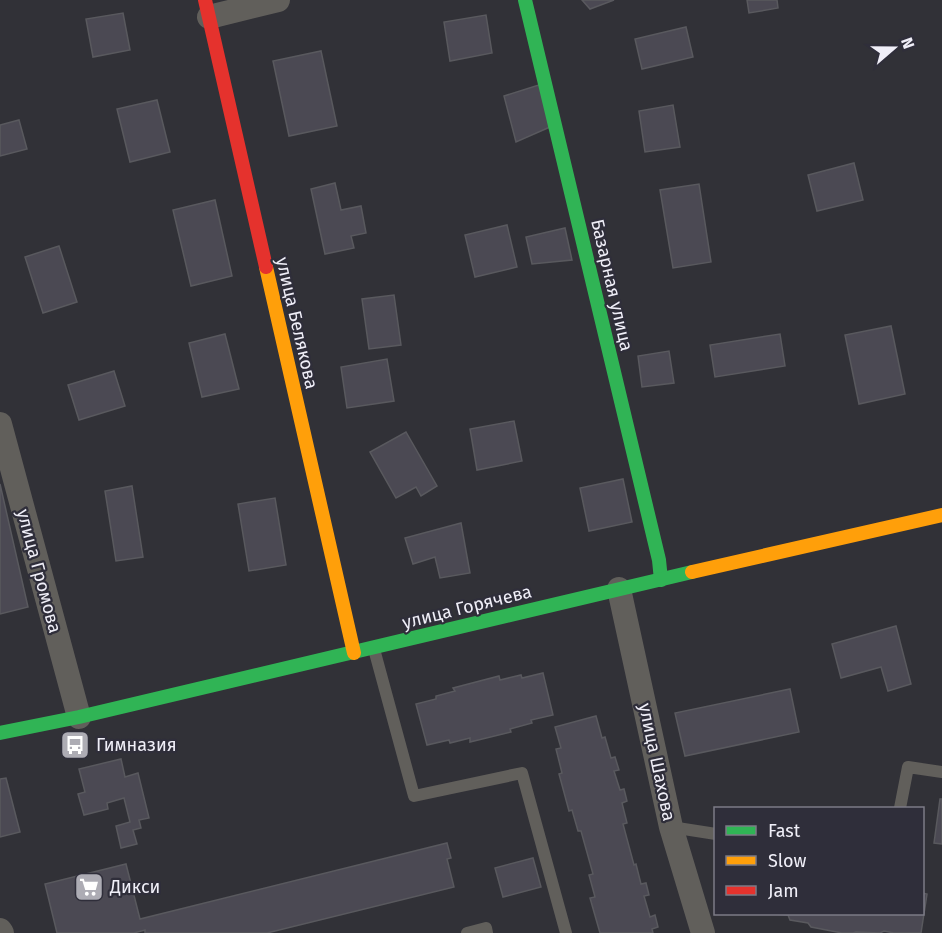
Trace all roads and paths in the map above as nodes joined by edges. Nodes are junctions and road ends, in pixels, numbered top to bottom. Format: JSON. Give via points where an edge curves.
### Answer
{"nodes":[{"id":1,"x":278,"y":0,"type":"edge"},
{"id":2,"x":525,"y":0,"type":"edge"},
{"id":3,"x":207,"y":8,"type":"edge"},
{"id":4,"x":0,"y":424,"type":"edge"},
{"id":5,"x":942,"y":515,"type":"edge"},
{"id":6,"x":661,"y":580,"type":"junction"},
{"id":7,"x":619,"y":589,"type":"junction"},
{"id":8,"x":374,"y":648,"type":"junction"},
{"id":9,"x":354,"y":653,"type":"junction"},
{"id":10,"x":79,"y":717,"type":"junction"},
{"id":11,"x":0,"y":733,"type":"edge"},
{"id":12,"x":942,"y":772,"type":"edge"},
{"id":13,"x":900,"y":807,"type":"edge"},
{"id":14,"x":671,"y":827,"type":"junction"},
{"id":15,"x":714,"y":834,"type":"edge"},
{"id":16,"x":467,"y":933,"type":"edge"},
{"id":17,"x":488,"y":933,"type":"edge"},
{"id":18,"x":566,"y":933,"type":"edge"},
{"id":19,"x":703,"y":933,"type":"edge"}],
"edges":[{"from":1,"to":3,"type":"street"},
{"from":2,"to":6,"type":"street","name":"Базарная улица"},
{"from":3,"to":9,"type":"street","name":"улица Белякова"},
{"from":4,"to":10,"type":"street","name":"улица Громова"},
{"from":5,"to":6,"type":"street","name":"улица Горячева"},
{"from":6,"to":7,"type":"street","name":"улица Горячева"},
{"from":7,"to":8,"type":"street","name":"улица Горячева"},
{"from":7,"to":14,"type":"street","name":"улица Шахова"},
{"from":8,"to":9,"type":"street","name":"улица Горячева"},
{"from":8,"to":18,"type":"lane","via":[[414,796],[522,773]]},
{"from":9,"to":10,"type":"street","name":"улица Горячева"},
{"from":10,"to":11,"type":"street","name":"улица Горячева"},
{"from":12,"to":13,"type":"lane","via":[[908,767]]},
{"from":14,"to":15,"type":"lane"},
{"from":14,"to":19,"type":"street","name":"улица Шахова"},
{"from":16,"to":17,"type":"lane","via":[[486,928]]}]}
